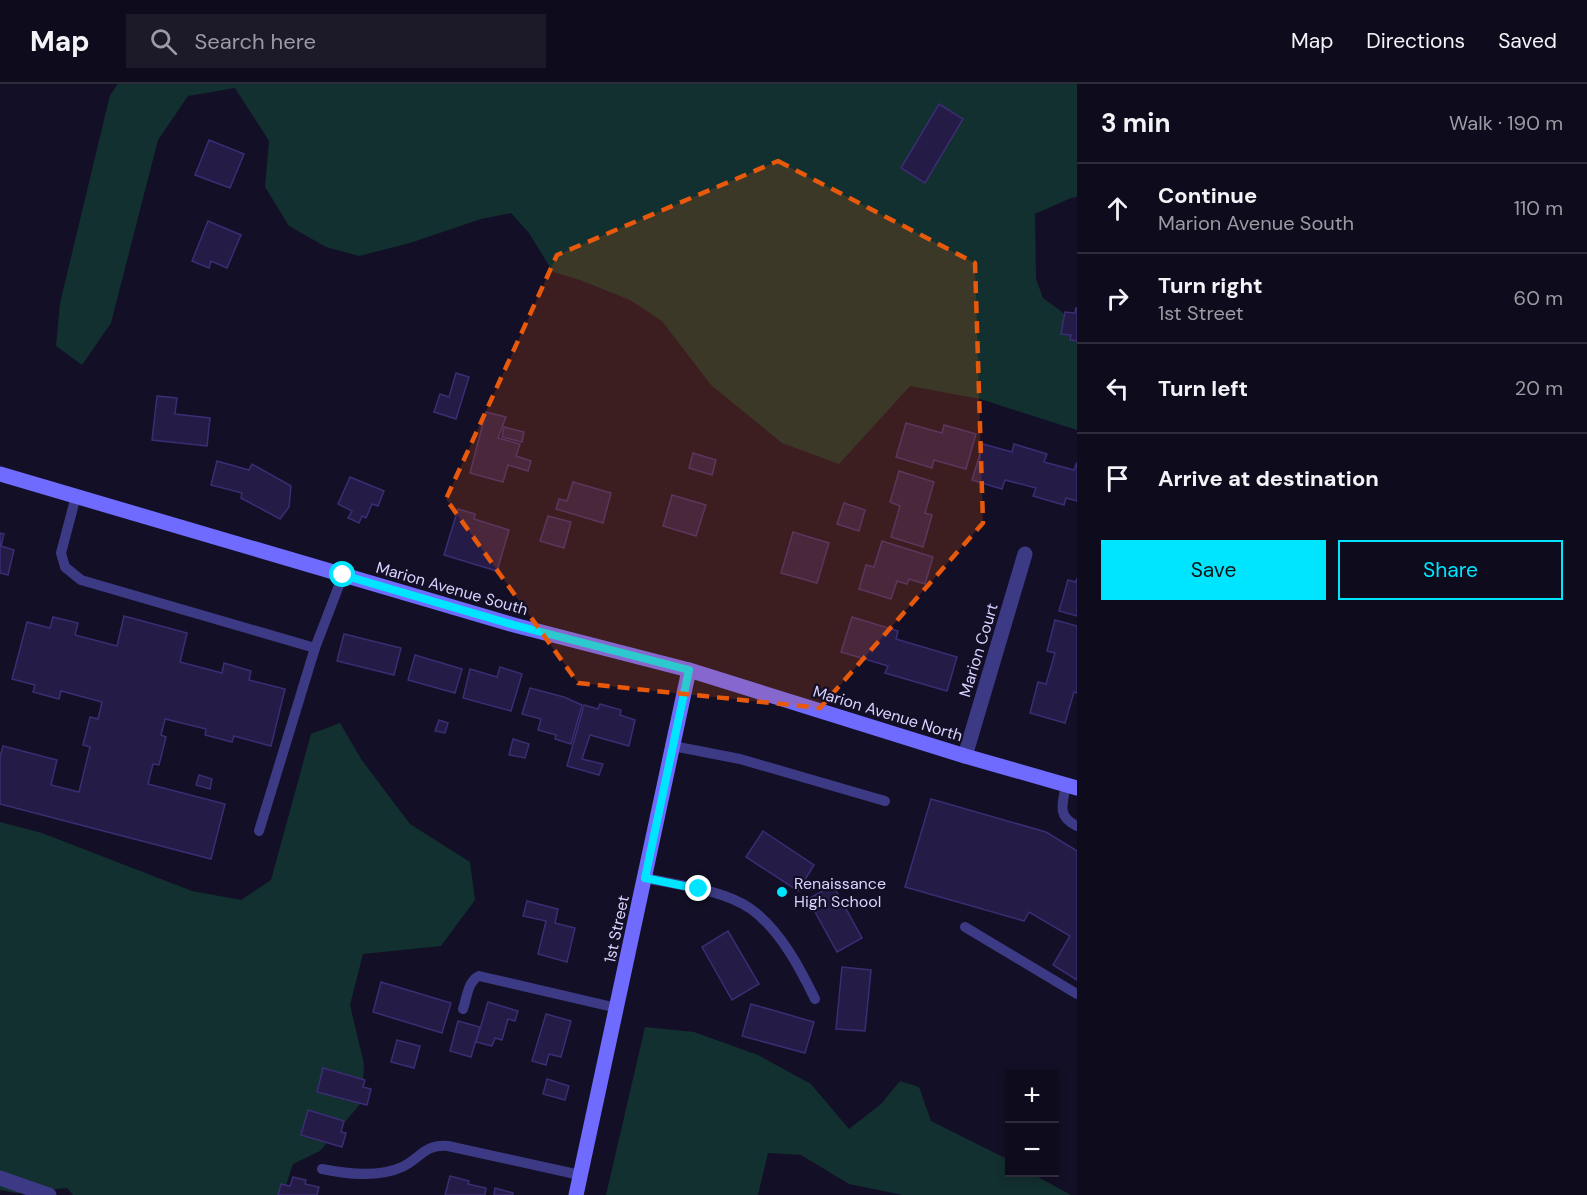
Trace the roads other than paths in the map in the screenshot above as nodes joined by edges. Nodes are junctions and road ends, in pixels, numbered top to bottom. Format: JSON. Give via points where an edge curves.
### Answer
{"nodes":[{"id":1,"x":0,"y":474,"type":"edge"},
{"id":2,"x":76,"y":496,"type":"junction"},
{"id":3,"x":1025,"y":554,"type":"dead end"},
{"id":4,"x":343,"y":575,"type":"junction"},
{"id":5,"x":315,"y":648,"type":"junction"},
{"id":6,"x":689,"y":670,"type":"junction"},
{"id":7,"x":673,"y":746,"type":"junction"},
{"id":8,"x":965,"y":756,"type":"junction"},
{"id":9,"x":1071,"y":786,"type":"edge"},
{"id":10,"x":885,"y":801,"type":"dead end"},
{"id":11,"x":1077,"y":826,"type":"edge"},
{"id":12,"x":259,"y":831,"type":"dead end"},
{"id":13,"x":645,"y":878,"type":"junction"},
{"id":14,"x":966,"y":927,"type":"dead end"},
{"id":15,"x":1077,"y":994,"type":"edge"},
{"id":16,"x":815,"y":999,"type":"dead end"},
{"id":17,"x":617,"y":1008,"type":"junction"},
{"id":18,"x":463,"y":1009,"type":"dead end"},
{"id":19,"x":322,"y":1169,"type":"dead end"},
{"id":20,"x":580,"y":1175,"type":"junction"},
{"id":21,"x":0,"y":1178,"type":"edge"},
{"id":22,"x":49,"y":1195,"type":"edge"},
{"id":23,"x":576,"y":1195,"type":"edge"}],
"edges":[{"from":1,"to":2,"type":"main road","name":"Marion Avenue South"},
{"from":2,"to":4,"type":"main road","name":"Marion Avenue South"},
{"from":2,"to":5,"type":"lane","via":[[61,553],[65,567],[81,580]]},
{"from":3,"to":8,"type":"street","name":"Marion Court"},
{"from":4,"to":5,"type":"lane"},
{"from":4,"to":6,"type":"main road","name":"Marion Avenue South"},
{"from":5,"to":12,"type":"lane"},
{"from":6,"to":7,"type":"main road","name":"1st Street"},
{"from":6,"to":8,"type":"main road","name":"Marion Avenue North"},
{"from":7,"to":10,"type":"lane","via":[[740,759]]},
{"from":7,"to":13,"type":"main road","name":"1st Street"},
{"from":8,"to":9,"type":"main road","name":"Marion Avenue North"},
{"from":9,"to":11,"type":"lane","via":[[1062,810],[1067,821]]},
{"from":13,"to":16,"type":"lane","via":[[701,890],[751,909],[786,948]]},
{"from":13,"to":17,"type":"main road","name":"1st Street"},
{"from":14,"to":15,"type":"lane"},
{"from":17,"to":18,"type":"lane","via":[[479,976],[471,983]]},
{"from":17,"to":20,"type":"main road","name":"1st Street"},
{"from":19,"to":20,"type":"lane","via":[[358,1174],[390,1171],[436,1145]]},
{"from":20,"to":23,"type":"main road","name":"1st Street"},
{"from":21,"to":22,"type":"street"}]}
